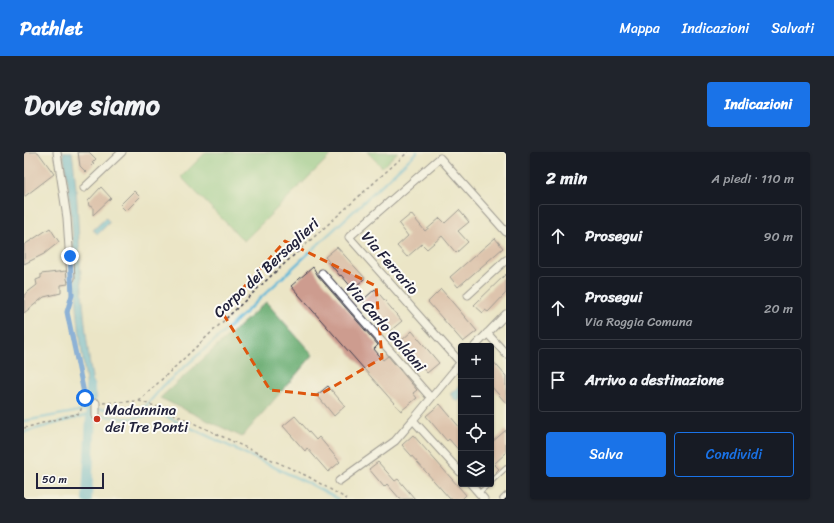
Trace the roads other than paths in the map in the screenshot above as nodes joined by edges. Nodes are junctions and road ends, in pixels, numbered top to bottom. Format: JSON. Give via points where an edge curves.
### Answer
{"nodes":[{"id":1,"x":57,"y":152,"type":"edge"},
{"id":2,"x":122,"y":152,"type":"edge"},
{"id":3,"x":84,"y":188,"type":"dead end"},
{"id":4,"x":506,"y":232,"type":"edge"},
{"id":5,"x":506,"y":260,"type":"edge"},
{"id":6,"x":322,"y":273,"type":"dead end"},
{"id":7,"x":71,"y":278,"type":"road end"},
{"id":8,"x":468,"y":295,"type":"dead end"},
{"id":9,"x":506,"y":314,"type":"edge"},
{"id":10,"x":487,"y":333,"type":"junction"},
{"id":11,"x":478,"y":343,"type":"edge"},
{"id":12,"x":506,"y":354,"type":"edge"},
{"id":13,"x":458,"y":359,"type":"edge"},
{"id":14,"x":458,"y":366,"type":"edge"},
{"id":15,"x":431,"y":398,"type":"junction"},
{"id":16,"x":92,"y":403,"type":"road end"},
{"id":17,"x":96,"y":416,"type":"dead end"},
{"id":18,"x":413,"y":420,"type":"junction"},
{"id":19,"x":506,"y":468,"type":"edge"},
{"id":20,"x":458,"y":470,"type":"edge"},
{"id":21,"x":494,"y":479,"type":"edge"},
{"id":22,"x":339,"y":481,"type":"dead end"},
{"id":23,"x":474,"y":487,"type":"edge"},
{"id":24,"x":488,"y":487,"type":"edge"},
{"id":25,"x":506,"y":495,"type":"edge"},
{"id":26,"x":482,"y":496,"type":"edge"},
{"id":27,"x":502,"y":499,"type":"edge"}],
"edges":[{"from":1,"to":7,"type":"street","via":[[67,218]]},
{"from":2,"to":3,"type":"street"},
{"from":4,"to":13,"type":"street","name":"Via Ferrario","via":[[440,158],[349,237]]},
{"from":5,"to":8,"type":"street"},
{"from":6,"to":15,"type":"street","name":"Via Carlo Goldoni"},
{"from":9,"to":10,"type":"street"},
{"from":10,"to":11,"type":"street"},
{"from":10,"to":12,"type":"street"},
{"from":14,"to":15,"type":"street"},
{"from":15,"to":18,"type":"street"},
{"from":16,"to":17,"type":"street"},
{"from":18,"to":20,"type":"street"},
{"from":18,"to":22,"type":"street","via":[[395,441]]},
{"from":19,"to":21,"type":"lane"},
{"from":23,"to":26,"type":"street"},
{"from":24,"to":26,"type":"lane"},
{"from":25,"to":27,"type":"lane"}]}
